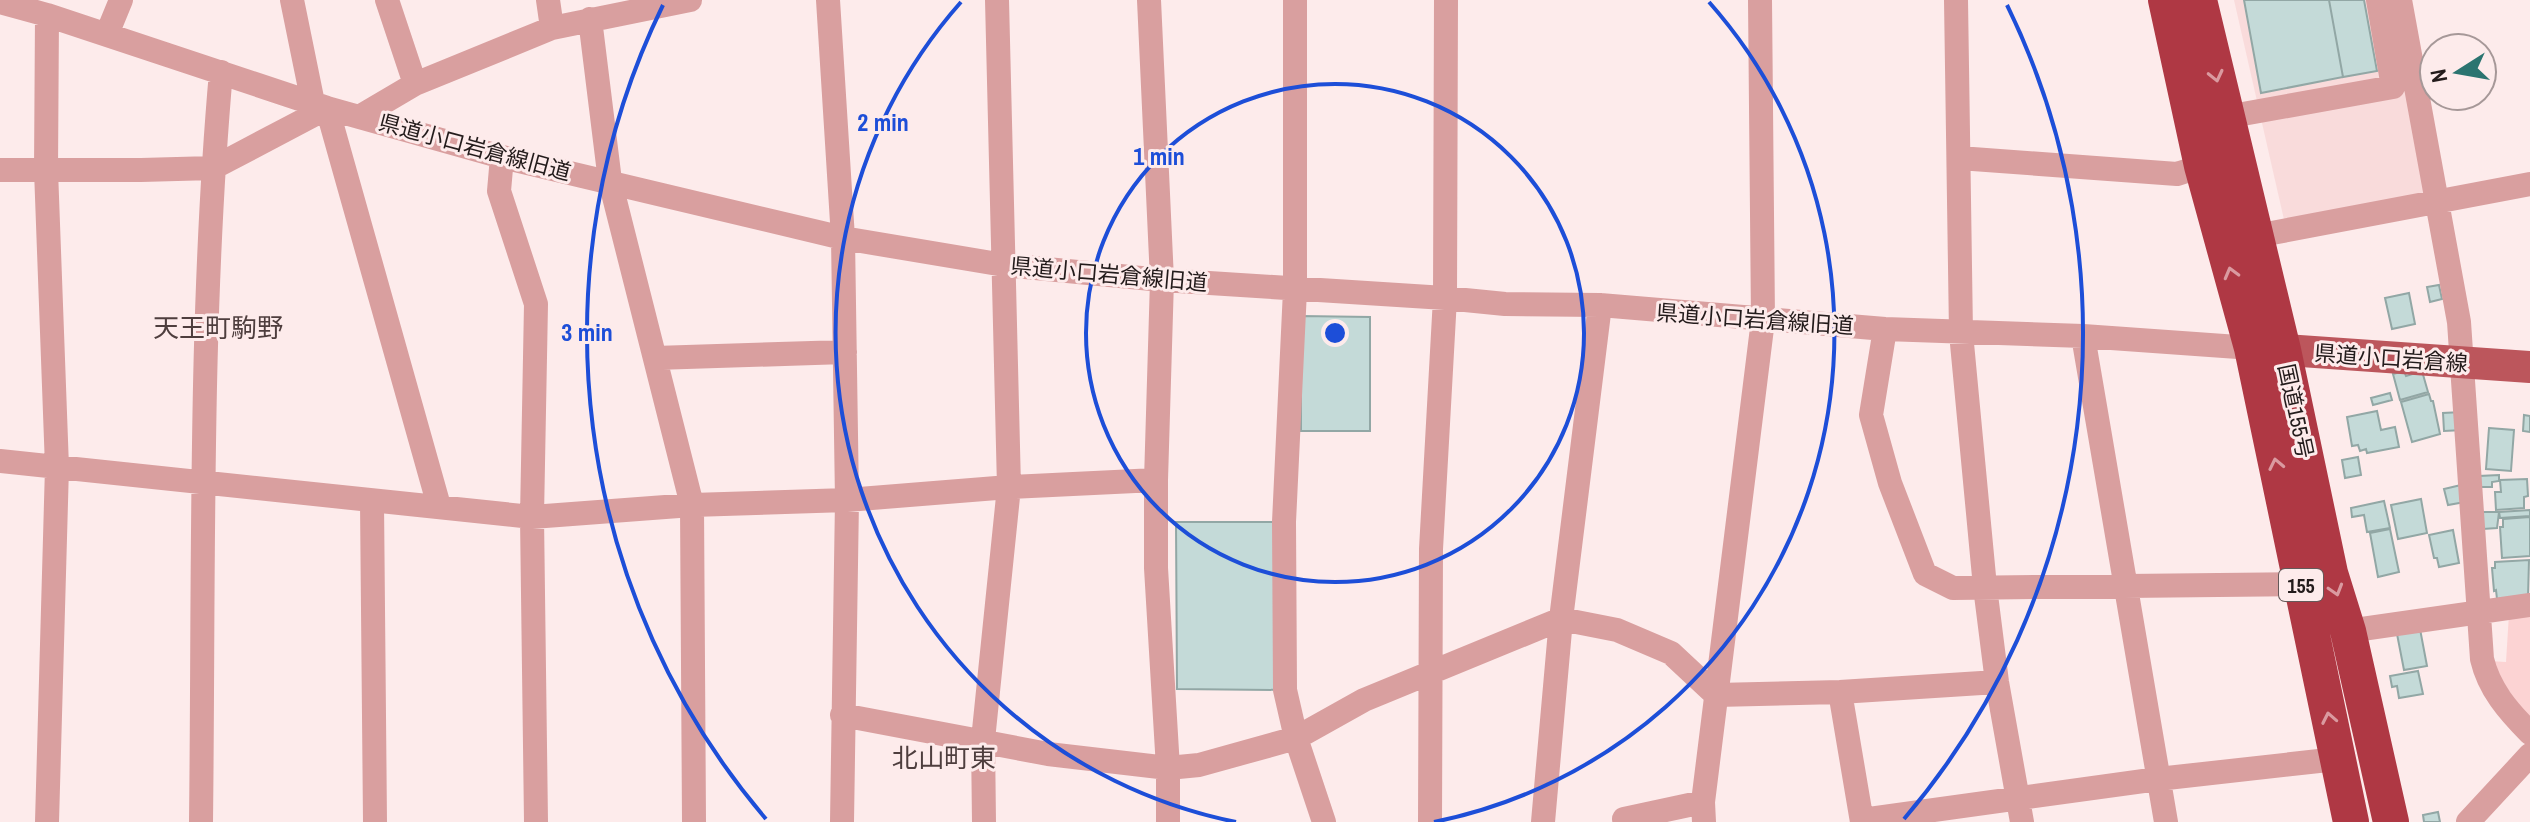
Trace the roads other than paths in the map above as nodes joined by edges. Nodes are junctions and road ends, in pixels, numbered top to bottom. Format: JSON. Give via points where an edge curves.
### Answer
{"nodes":[{"id":1,"x":121,"y":0,"type":"edge"},
{"id":2,"x":292,"y":0,"type":"edge"},
{"id":3,"x":387,"y":0,"type":"edge"},
{"id":4,"x":548,"y":0,"type":"edge"},
{"id":5,"x":690,"y":0,"type":"edge"},
{"id":6,"x":828,"y":0,"type":"edge"},
{"id":7,"x":997,"y":0,"type":"edge"},
{"id":8,"x":1149,"y":0,"type":"edge"},
{"id":9,"x":1295,"y":0,"type":"edge"},
{"id":10,"x":1446,"y":0,"type":"edge"},
{"id":11,"x":1760,"y":0,"type":"edge"},
{"id":12,"x":1956,"y":0,"type":"edge"},
{"id":13,"x":2166,"y":0,"type":"edge"},
{"id":14,"x":2199,"y":0,"type":"edge"},
{"id":15,"x":2378,"y":0,"type":"edge"},
{"id":16,"x":2400,"y":0,"type":"edge"},
{"id":17,"x":0,"y":2,"type":"edge"},
{"id":18,"x":41,"y":9,"type":"edge"},
{"id":19,"x":590,"y":19,"type":"junction"},
{"id":20,"x":552,"y":28,"type":"junction"},
{"id":21,"x":107,"y":34,"type":"junction"},
{"id":22,"x":221,"y":72,"type":"junction"},
{"id":23,"x":415,"y":84,"type":"junction"},
{"id":24,"x":320,"y":105,"type":"junction"},
{"id":25,"x":359,"y":117,"type":"junction"},
{"id":26,"x":2226,"y":117,"type":"junction"},
{"id":27,"x":502,"y":157,"type":"junction"},
{"id":28,"x":1959,"y":158,"type":"junction"},
{"id":29,"x":2202,"y":166,"type":"junction"},
{"id":30,"x":213,"y":168,"type":"junction"},
{"id":31,"x":0,"y":170,"type":"edge"},
{"id":32,"x":46,"y":170,"type":"junction"},
{"id":33,"x":610,"y":181,"type":"junction"},
{"id":34,"x":2530,"y":184,"type":"edge"},
{"id":35,"x":2437,"y":202,"type":"junction"},
{"id":36,"x":2256,"y":236,"type":"junction"},
{"id":37,"x":843,"y":238,"type":"junction"},
{"id":38,"x":1004,"y":265,"type":"junction"},
{"id":39,"x":1162,"y":280,"type":"junction"},
{"id":40,"x":1295,"y":290,"type":"junction"},
{"id":41,"x":1445,"y":298,"type":"junction"},
{"id":42,"x":1600,"y":305,"type":"junction"},
{"id":43,"x":1763,"y":320,"type":"junction"},
{"id":44,"x":1885,"y":329,"type":"junction"},
{"id":45,"x":1961,"y":333,"type":"junction"},
{"id":46,"x":2083,"y":336,"type":"junction"},
{"id":47,"x":2267,"y":349,"type":"junction"},
{"id":48,"x":845,"y":352,"type":"junction"},
{"id":49,"x":655,"y":358,"type":"junction"},
{"id":50,"x":2463,"y":363,"type":"junction"},
{"id":51,"x":2530,"y":367,"type":"edge"},
{"id":52,"x":0,"y":461,"type":"edge"},
{"id":53,"x":57,"y":467,"type":"junction"},
{"id":54,"x":1156,"y":480,"type":"junction"},
{"id":55,"x":204,"y":484,"type":"junction"},
{"id":56,"x":1009,"y":487,"type":"junction"},
{"id":57,"x":847,"y":500,"type":"junction"},
{"id":58,"x":372,"y":502,"type":"junction"},
{"id":59,"x":692,"y":505,"type":"junction"},
{"id":60,"x":439,"y":506,"type":"junction"},
{"id":61,"x":532,"y":517,"type":"junction"},
{"id":62,"x":2301,"y":584,"type":"junction"},
{"id":63,"x":2127,"y":585,"type":"junction"},
{"id":64,"x":1985,"y":587,"type":"junction"},
{"id":65,"x":2530,"y":605,"type":"edge"},
{"id":66,"x":2479,"y":611,"type":"junction"},
{"id":67,"x":1561,"y":619,"type":"junction"},
{"id":68,"x":2348,"y":631,"type":"junction"},
{"id":69,"x":1430,"y":671,"type":"junction"},
{"id":70,"x":1997,"y":682,"type":"junction"},
{"id":71,"x":1840,"y":692,"type":"junction"},
{"id":72,"x":1716,"y":695,"type":"junction"},
{"id":73,"x":842,"y":715,"type":"junction"},
{"id":74,"x":2530,"y":733,"type":"edge"},
{"id":75,"x":1296,"y":738,"type":"junction"},
{"id":76,"x":983,"y":740,"type":"junction"},
{"id":77,"x":2530,"y":755,"type":"edge"},
{"id":78,"x":2337,"y":759,"type":"junction"},
{"id":79,"x":1168,"y":768,"type":"junction"},
{"id":80,"x":2158,"y":779,"type":"junction"},
{"id":81,"x":2020,"y":811,"type":"edge"},
{"id":82,"x":1704,"y":812,"type":"edge"},
{"id":83,"x":1624,"y":819,"type":"dead end"},
{"id":84,"x":1862,"y":821,"type":"edge"},
{"id":85,"x":47,"y":822,"type":"edge"},
{"id":86,"x":201,"y":822,"type":"edge"},
{"id":87,"x":375,"y":822,"type":"edge"},
{"id":88,"x":536,"y":822,"type":"edge"},
{"id":89,"x":694,"y":822,"type":"edge"},
{"id":90,"x":842,"y":822,"type":"edge"},
{"id":91,"x":984,"y":822,"type":"edge"},
{"id":92,"x":1168,"y":822,"type":"edge"},
{"id":93,"x":1324,"y":822,"type":"edge"},
{"id":94,"x":1430,"y":822,"type":"edge"},
{"id":95,"x":1543,"y":822,"type":"edge"},
{"id":96,"x":2166,"y":822,"type":"edge"},
{"id":97,"x":2351,"y":822,"type":"edge"},
{"id":98,"x":2391,"y":822,"type":"edge"},
{"id":99,"x":2468,"y":822,"type":"edge"}],
"edges":[{"from":1,"to":21,"type":"street"},
{"from":2,"to":24,"type":"street"},
{"from":3,"to":23,"type":"street"},
{"from":4,"to":20,"type":"street"},
{"from":5,"to":19,"type":"street"},
{"from":6,"to":37,"type":"street"},
{"from":7,"to":38,"type":"street"},
{"from":8,"to":39,"type":"street"},
{"from":9,"to":40,"type":"street"},
{"from":10,"to":41,"type":"street"},
{"from":11,"to":43,"type":"street"},
{"from":12,"to":28,"type":"street"},
{"from":13,"to":29,"type":"highway","name":"国道155号","number":"155"},
{"from":14,"to":26,"type":"highway","name":"国道155号","number":"155","one_way":true},
{"from":15,"to":26,"type":"street","via":[[2393,87]]},
{"from":16,"to":35,"type":"street"},
{"from":17,"to":18,"type":"street","name":"県道小口岩倉線旧道"},
{"from":18,"to":21,"type":"street","name":"県道小口岩倉線旧道"},
{"from":18,"to":32,"type":"street"},
{"from":19,"to":20,"type":"street"},
{"from":19,"to":33,"type":"street"},
{"from":20,"to":23,"type":"street"},
{"from":21,"to":22,"type":"street","name":"県道小口岩倉線旧道"},
{"from":22,"to":24,"type":"street","name":"県道小口岩倉線旧道"},
{"from":22,"to":30,"type":"street"},
{"from":23,"to":25,"type":"street"},
{"from":24,"to":25,"type":"street","name":"県道小口岩倉線旧道"},
{"from":24,"to":30,"type":"street"},
{"from":24,"to":60,"type":"street"},
{"from":25,"to":27,"type":"street","name":"県道小口岩倉線旧道"},
{"from":26,"to":36,"type":"highway","name":"国道155号","number":"155"},
{"from":27,"to":33,"type":"street","name":"県道小口岩倉線旧道"},
{"from":27,"to":61,"type":"street","via":[[499,191],[536,304]]},
{"from":28,"to":29,"type":"street","via":[[2177,174]]},
{"from":28,"to":45,"type":"street"},
{"from":47,"to":29,"type":"highway","name":"国道155号","number":"155","one_way":true},
{"from":30,"to":32,"type":"street"},
{"from":30,"to":55,"type":"street"},
{"from":31,"to":32,"type":"street"},
{"from":32,"to":53,"type":"street"},
{"from":33,"to":37,"type":"street","name":"県道小口岩倉線旧道"},
{"from":33,"to":49,"type":"street"},
{"from":34,"to":35,"type":"street"},
{"from":35,"to":36,"type":"street"},
{"from":35,"to":50,"type":"street"},
{"from":36,"to":47,"type":"highway","name":"国道155号","number":"155"},
{"from":37,"to":38,"type":"street","name":"県道小口岩倉線旧道"},
{"from":37,"to":48,"type":"street"},
{"from":38,"to":39,"type":"street","name":"県道小口岩倉線旧道"},
{"from":38,"to":56,"type":"street"},
{"from":39,"to":40,"type":"street","name":"県道小口岩倉線旧道"},
{"from":39,"to":54,"type":"street"},
{"from":40,"to":41,"type":"street","name":"県道小口岩倉線旧道"},
{"from":40,"to":75,"type":"street","via":[[1284,522],[1285,690]]},
{"from":41,"to":42,"type":"street","name":"県道小口岩倉線旧道"},
{"from":41,"to":69,"type":"street"},
{"from":42,"to":43,"type":"street","name":"県道小口岩倉線旧道"},
{"from":42,"to":67,"type":"street"},
{"from":43,"to":44,"type":"street","name":"県道小口岩倉線旧道"},
{"from":43,"to":72,"type":"street"},
{"from":44,"to":45,"type":"street","name":"県道小口岩倉線旧道"},
{"from":44,"to":64,"type":"street","via":[[1871,415],[1925,574],[1953,588]]},
{"from":45,"to":46,"type":"street","name":"県道小口岩倉線旧道"},
{"from":45,"to":64,"type":"street"},
{"from":46,"to":47,"type":"street","name":"県道小口岩倉線旧道"},
{"from":46,"to":63,"type":"street"},
{"from":47,"to":50,"type":"main road","name":"県道小口岩倉線"},
{"from":62,"to":47,"type":"highway","name":"国道155号","number":"155","one_way":true},
{"from":47,"to":68,"type":"highway","name":"国道155号","number":"155","one_way":true},
{"from":48,"to":49,"type":"street"},
{"from":48,"to":57,"type":"street"},
{"from":49,"to":59,"type":"street"},
{"from":50,"to":51,"type":"main road","name":"県道小口岩倉線"},
{"from":50,"to":66,"type":"street"},
{"from":52,"to":53,"type":"street"},
{"from":53,"to":55,"type":"street"},
{"from":53,"to":85,"type":"street"},
{"from":54,"to":56,"type":"street"},
{"from":54,"to":79,"type":"street"},
{"from":55,"to":58,"type":"street"},
{"from":55,"to":86,"type":"street"},
{"from":56,"to":57,"type":"street"},
{"from":56,"to":76,"type":"street"},
{"from":57,"to":59,"type":"street"},
{"from":57,"to":73,"type":"street"},
{"from":58,"to":60,"type":"street"},
{"from":58,"to":87,"type":"street"},
{"from":59,"to":61,"type":"street"},
{"from":59,"to":89,"type":"street"},
{"from":60,"to":61,"type":"street"},
{"from":61,"to":88,"type":"street"},
{"from":62,"to":63,"type":"street"},
{"from":78,"to":62,"type":"highway","name":"国道155号","number":"155","one_way":true},
{"from":63,"to":64,"type":"street"},
{"from":63,"to":80,"type":"street"},
{"from":64,"to":70,"type":"street"},
{"from":65,"to":66,"type":"street"},
{"from":66,"to":68,"type":"street"},
{"from":66,"to":74,"type":"street","via":[[2486,676],[2507,710]]},
{"from":67,"to":69,"type":"street"},
{"from":67,"to":72,"type":"street","via":[[1617,630],[1671,653]]},
{"from":67,"to":95,"type":"street"},
{"from":68,"to":98,"type":"highway","name":"国道155号","number":"155"},
{"from":69,"to":75,"type":"street"},
{"from":69,"to":94,"type":"street"},
{"from":70,"to":71,"type":"street"},
{"from":70,"to":81,"type":"street"},
{"from":71,"to":72,"type":"street"},
{"from":71,"to":84,"type":"street"},
{"from":72,"to":82,"type":"street"},
{"from":73,"to":76,"type":"street"},
{"from":73,"to":90,"type":"street"},
{"from":75,"to":79,"type":"street","via":[[1199,765]]},
{"from":75,"to":93,"type":"street"},
{"from":76,"to":79,"type":"street","via":[[1048,754]]},
{"from":76,"to":91,"type":"street"},
{"from":77,"to":99,"type":"street"},
{"from":78,"to":80,"type":"street"},
{"from":78,"to":97,"type":"highway","name":"国道155号","number":"155"},
{"from":79,"to":92,"type":"street"},
{"from":80,"to":81,"type":"street"},
{"from":80,"to":96,"type":"street"},
{"from":81,"to":84,"type":"street"},
{"from":82,"to":83,"type":"street"}]}
